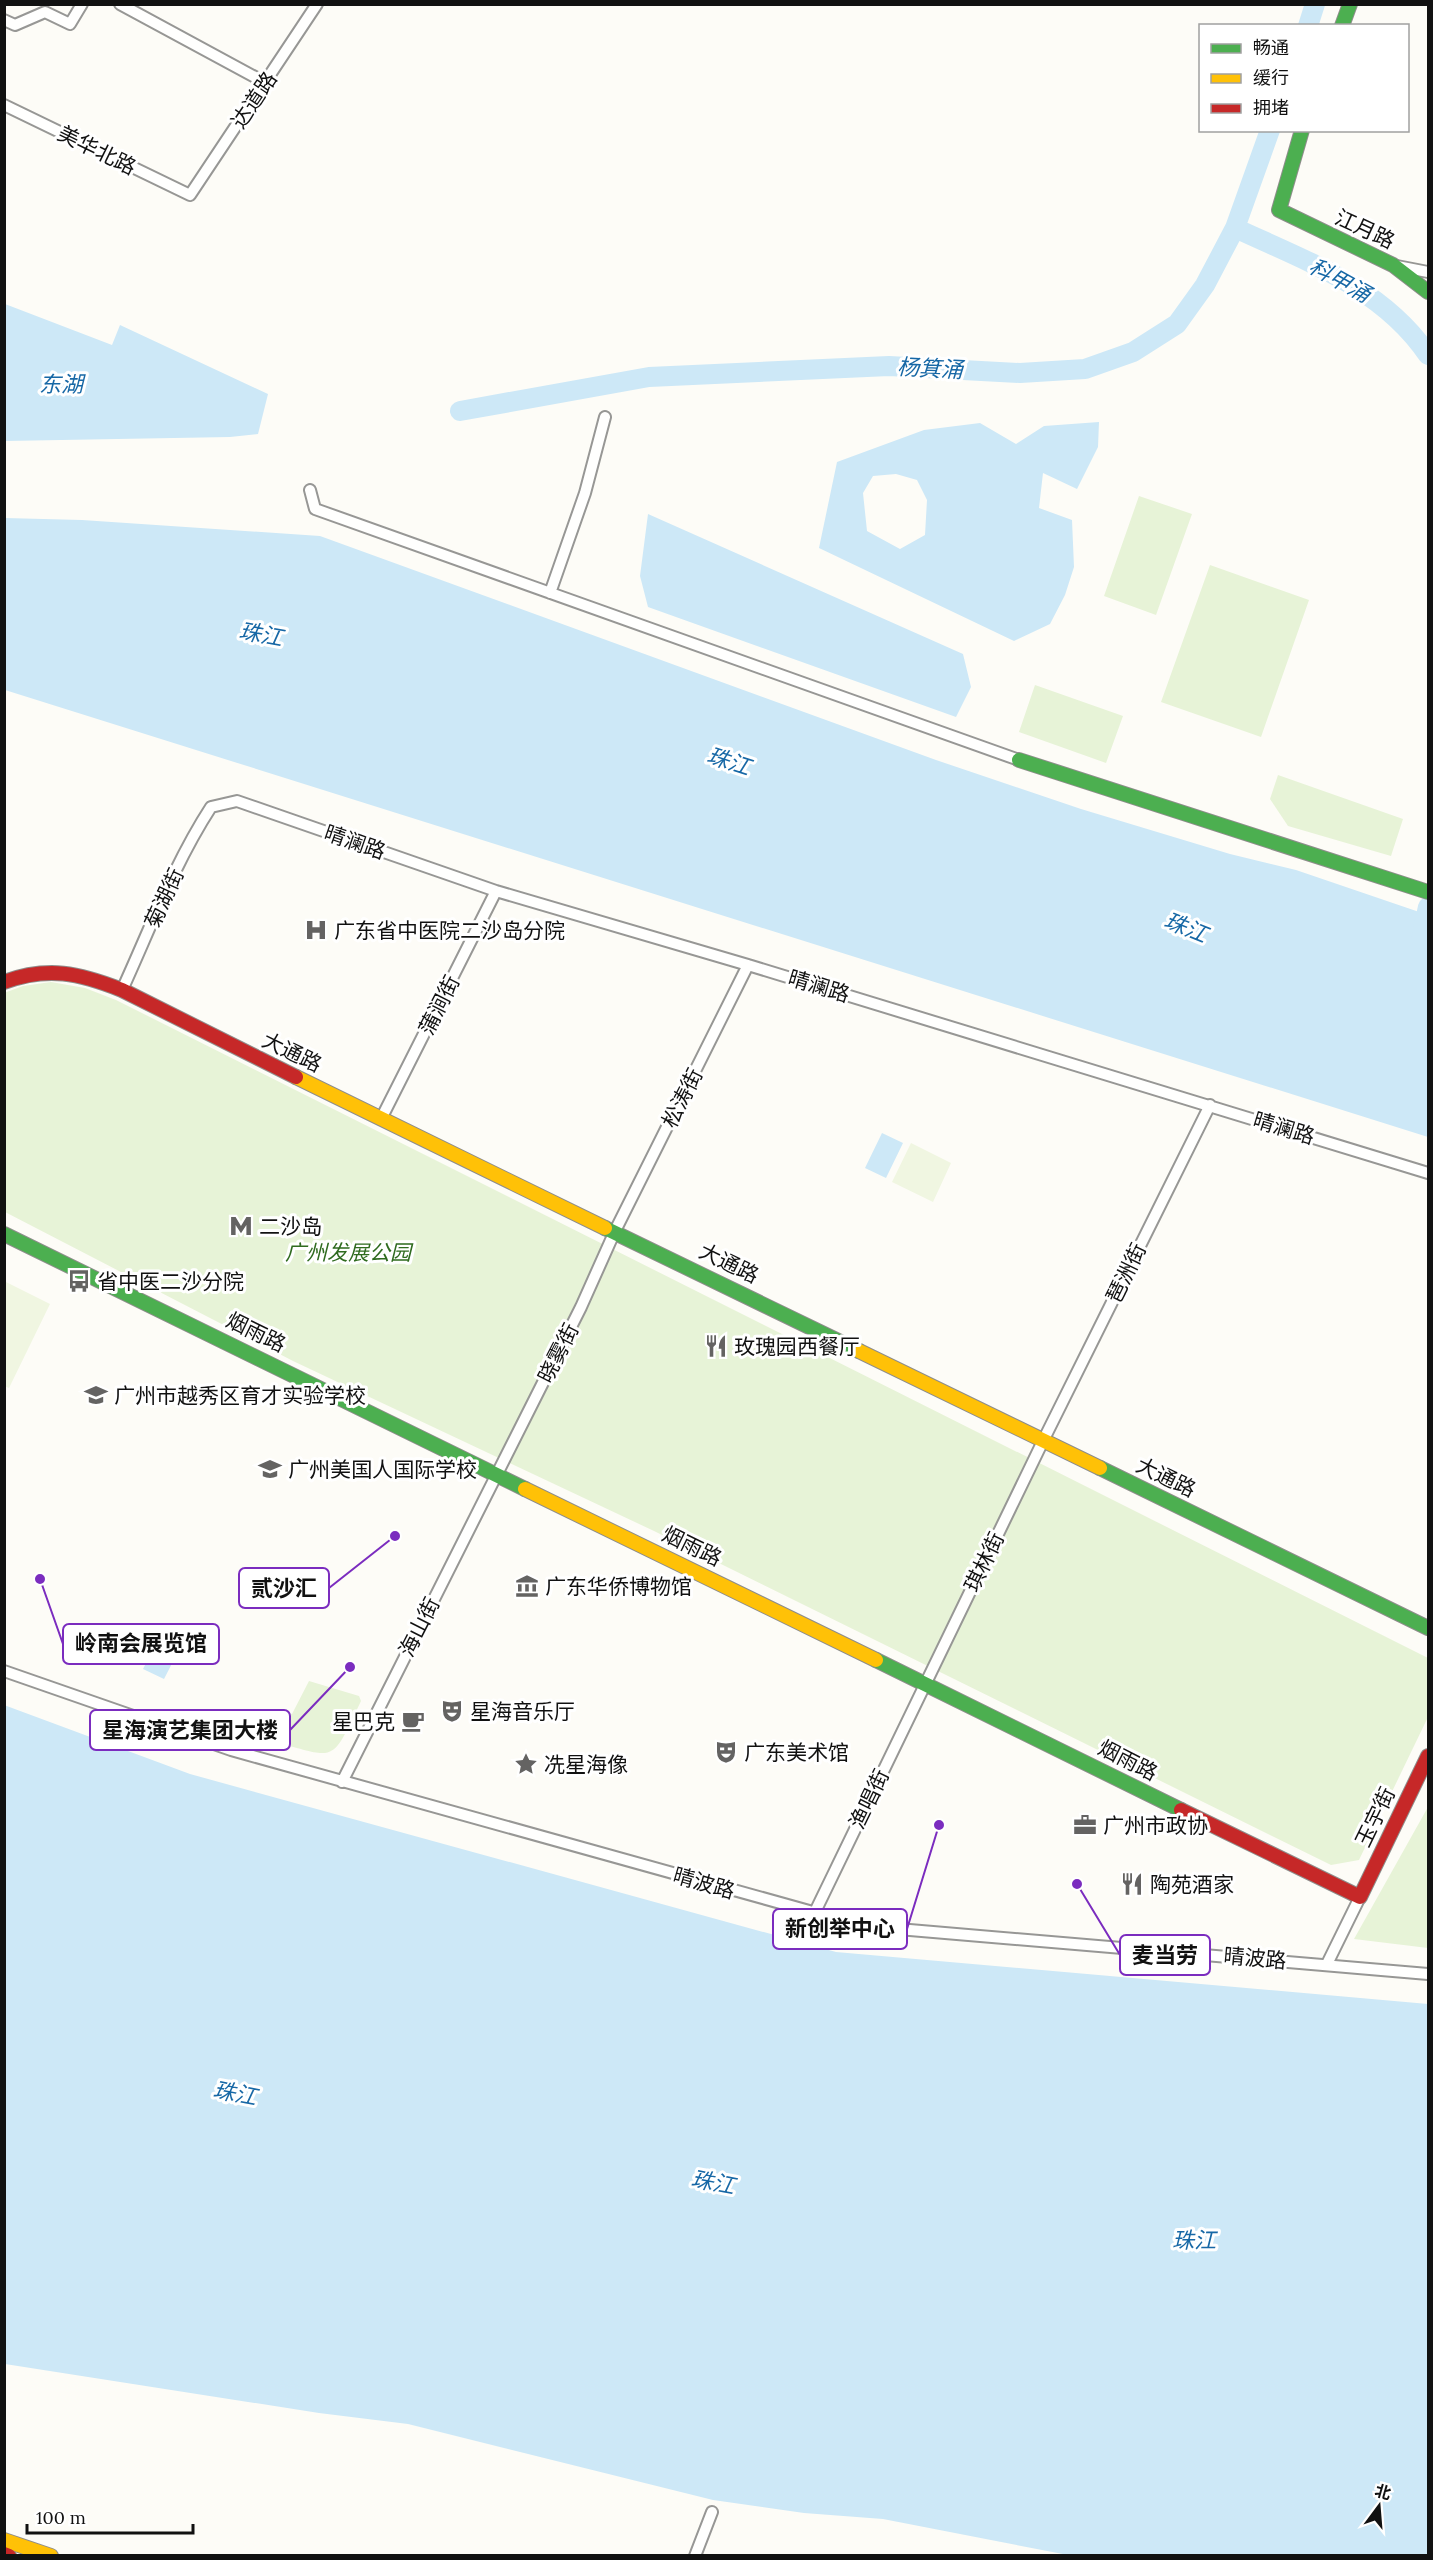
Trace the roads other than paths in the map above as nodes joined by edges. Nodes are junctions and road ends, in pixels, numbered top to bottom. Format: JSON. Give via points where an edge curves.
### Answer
{"nodes":[{"id":1,"x":82,"y":4,"type":"edge"},
{"id":2,"x":120,"y":4,"type":"edge"},
{"id":3,"x":317,"y":4,"type":"edge"},
{"id":4,"x":1350,"y":4,"type":"edge"},
{"id":5,"x":4,"y":20,"type":"edge"},
{"id":6,"x":1343,"y":24,"type":"edge"},
{"id":7,"x":266,"y":83,"type":"junction"},
{"id":8,"x":4,"y":105,"type":"edge"},
{"id":9,"x":1301,"y":132,"type":"edge"},
{"id":10,"x":190,"y":195,"type":"joint"},
{"id":11,"x":1394,"y":265,"type":"junction"},
{"id":12,"x":1428,"y":272,"type":"edge"},
{"id":13,"x":1428,"y":292,"type":"edge"},
{"id":14,"x":605,"y":417,"type":"dead end"},
{"id":15,"x":310,"y":490,"type":"dead end"},
{"id":16,"x":550,"y":593,"type":"junction"},
{"id":17,"x":1020,"y":760,"type":"joint"},
{"id":18,"x":210,"y":807,"type":"joint"},
{"id":19,"x":496,"y":891,"type":"junction"},
{"id":20,"x":1428,"y":892,"type":"edge"},
{"id":21,"x":748,"y":965,"type":"junction"},
{"id":22,"x":4,"y":982,"type":"edge"},
{"id":23,"x":122,"y":990,"type":"junction"},
{"id":24,"x":1210,"y":1105,"type":"junction"},
{"id":25,"x":381,"y":1119,"type":"junction"},
{"id":26,"x":1428,"y":1173,"type":"edge"},
{"id":27,"x":615,"y":1231,"type":"junction"},
{"id":28,"x":4,"y":1234,"type":"edge"},
{"id":29,"x":1043,"y":1442,"type":"junction"},
{"id":30,"x":497,"y":1473,"type":"junction"},
{"id":31,"x":1428,"y":1628,"type":"edge"},
{"id":32,"x":4,"y":1671,"type":"edge"},
{"id":33,"x":924,"y":1683,"type":"junction"},
{"id":34,"x":1428,"y":1756,"type":"edge"},
{"id":35,"x":342,"y":1782,"type":"junction"},
{"id":36,"x":1360,"y":1897,"type":"junction"},
{"id":37,"x":814,"y":1914,"type":"junction"},
{"id":38,"x":1328,"y":1964,"type":"junction"},
{"id":39,"x":1428,"y":1974,"type":"edge"},
{"id":40,"x":712,"y":2512,"type":"dead end"},
{"id":41,"x":4,"y":2540,"type":"edge"},
{"id":42,"x":22,"y":2551,"type":"edge"},
{"id":43,"x":51,"y":2556,"type":"edge"},
{"id":44,"x":695,"y":2556,"type":"edge"}],
"edges":[{"from":1,"to":5,"type":"street","via":[[70,24],[45,12],[15,25]]},
{"from":2,"to":7,"type":"street"},
{"from":3,"to":7,"type":"street","name":"达道路"},
{"from":4,"to":6,"type":"main road"},
{"from":7,"to":10,"type":"street","name":"达道路"},
{"from":8,"to":10,"type":"street","name":"美华北路"},
{"from":9,"to":11,"type":"main road","name":"江月路","via":[[1280,210]]},
{"from":11,"to":12,"type":"street"},
{"from":11,"to":13,"type":"main road","name":"江月路"},
{"from":14,"to":16,"type":"street","via":[[585,493]]},
{"from":15,"to":16,"type":"street","via":[[315,509]]},
{"from":16,"to":17,"type":"street"},
{"from":17,"to":20,"type":"main road"},
{"from":18,"to":19,"type":"street","name":"晴澜路","via":[[237,801]]},
{"from":18,"to":23,"type":"street","name":"菊湖街","via":[[172,879]]},
{"from":19,"to":21,"type":"street","name":"晴澜路"},
{"from":19,"to":25,"type":"street","name":"蒲涧街"},
{"from":21,"to":24,"type":"street","name":"晴澜路"},
{"from":21,"to":27,"type":"street","name":"松涛街"},
{"from":22,"to":23,"type":"main road","name":"大通路","via":[[20,975],[66,972]]},
{"from":23,"to":25,"type":"main road","name":"大通路"},
{"from":24,"to":26,"type":"street","name":"晴澜路"},
{"from":24,"to":29,"type":"street","name":"琶洲街"},
{"from":25,"to":27,"type":"main road","name":"大通路"},
{"from":27,"to":29,"type":"main road","name":"大通路"},
{"from":27,"to":30,"type":"street","name":"晓雾街"},
{"from":28,"to":30,"type":"main road","name":"烟雨路"},
{"from":29,"to":31,"type":"main road","name":"大通路"},
{"from":29,"to":33,"type":"street","name":"琪林街"},
{"from":30,"to":33,"type":"main road","name":"烟雨路"},
{"from":30,"to":35,"type":"street","name":"海山街"},
{"from":32,"to":35,"type":"street","name":"晴波路","via":[[231,1750]]},
{"from":33,"to":36,"type":"main road","name":"烟雨路"},
{"from":33,"to":37,"type":"street","name":"渔唱街"},
{"from":34,"to":36,"type":"main road","name":"玉宇街"},
{"from":35,"to":37,"type":"street","name":"晴波路"},
{"from":36,"to":38,"type":"street"},
{"from":37,"to":38,"type":"street","name":"晴波路","via":[[862,1926]]},
{"from":38,"to":39,"type":"street","name":"晴波路"},
{"from":40,"to":44,"type":"street"},
{"from":41,"to":42,"type":"main road"},
{"from":42,"to":43,"type":"main road"}]}
